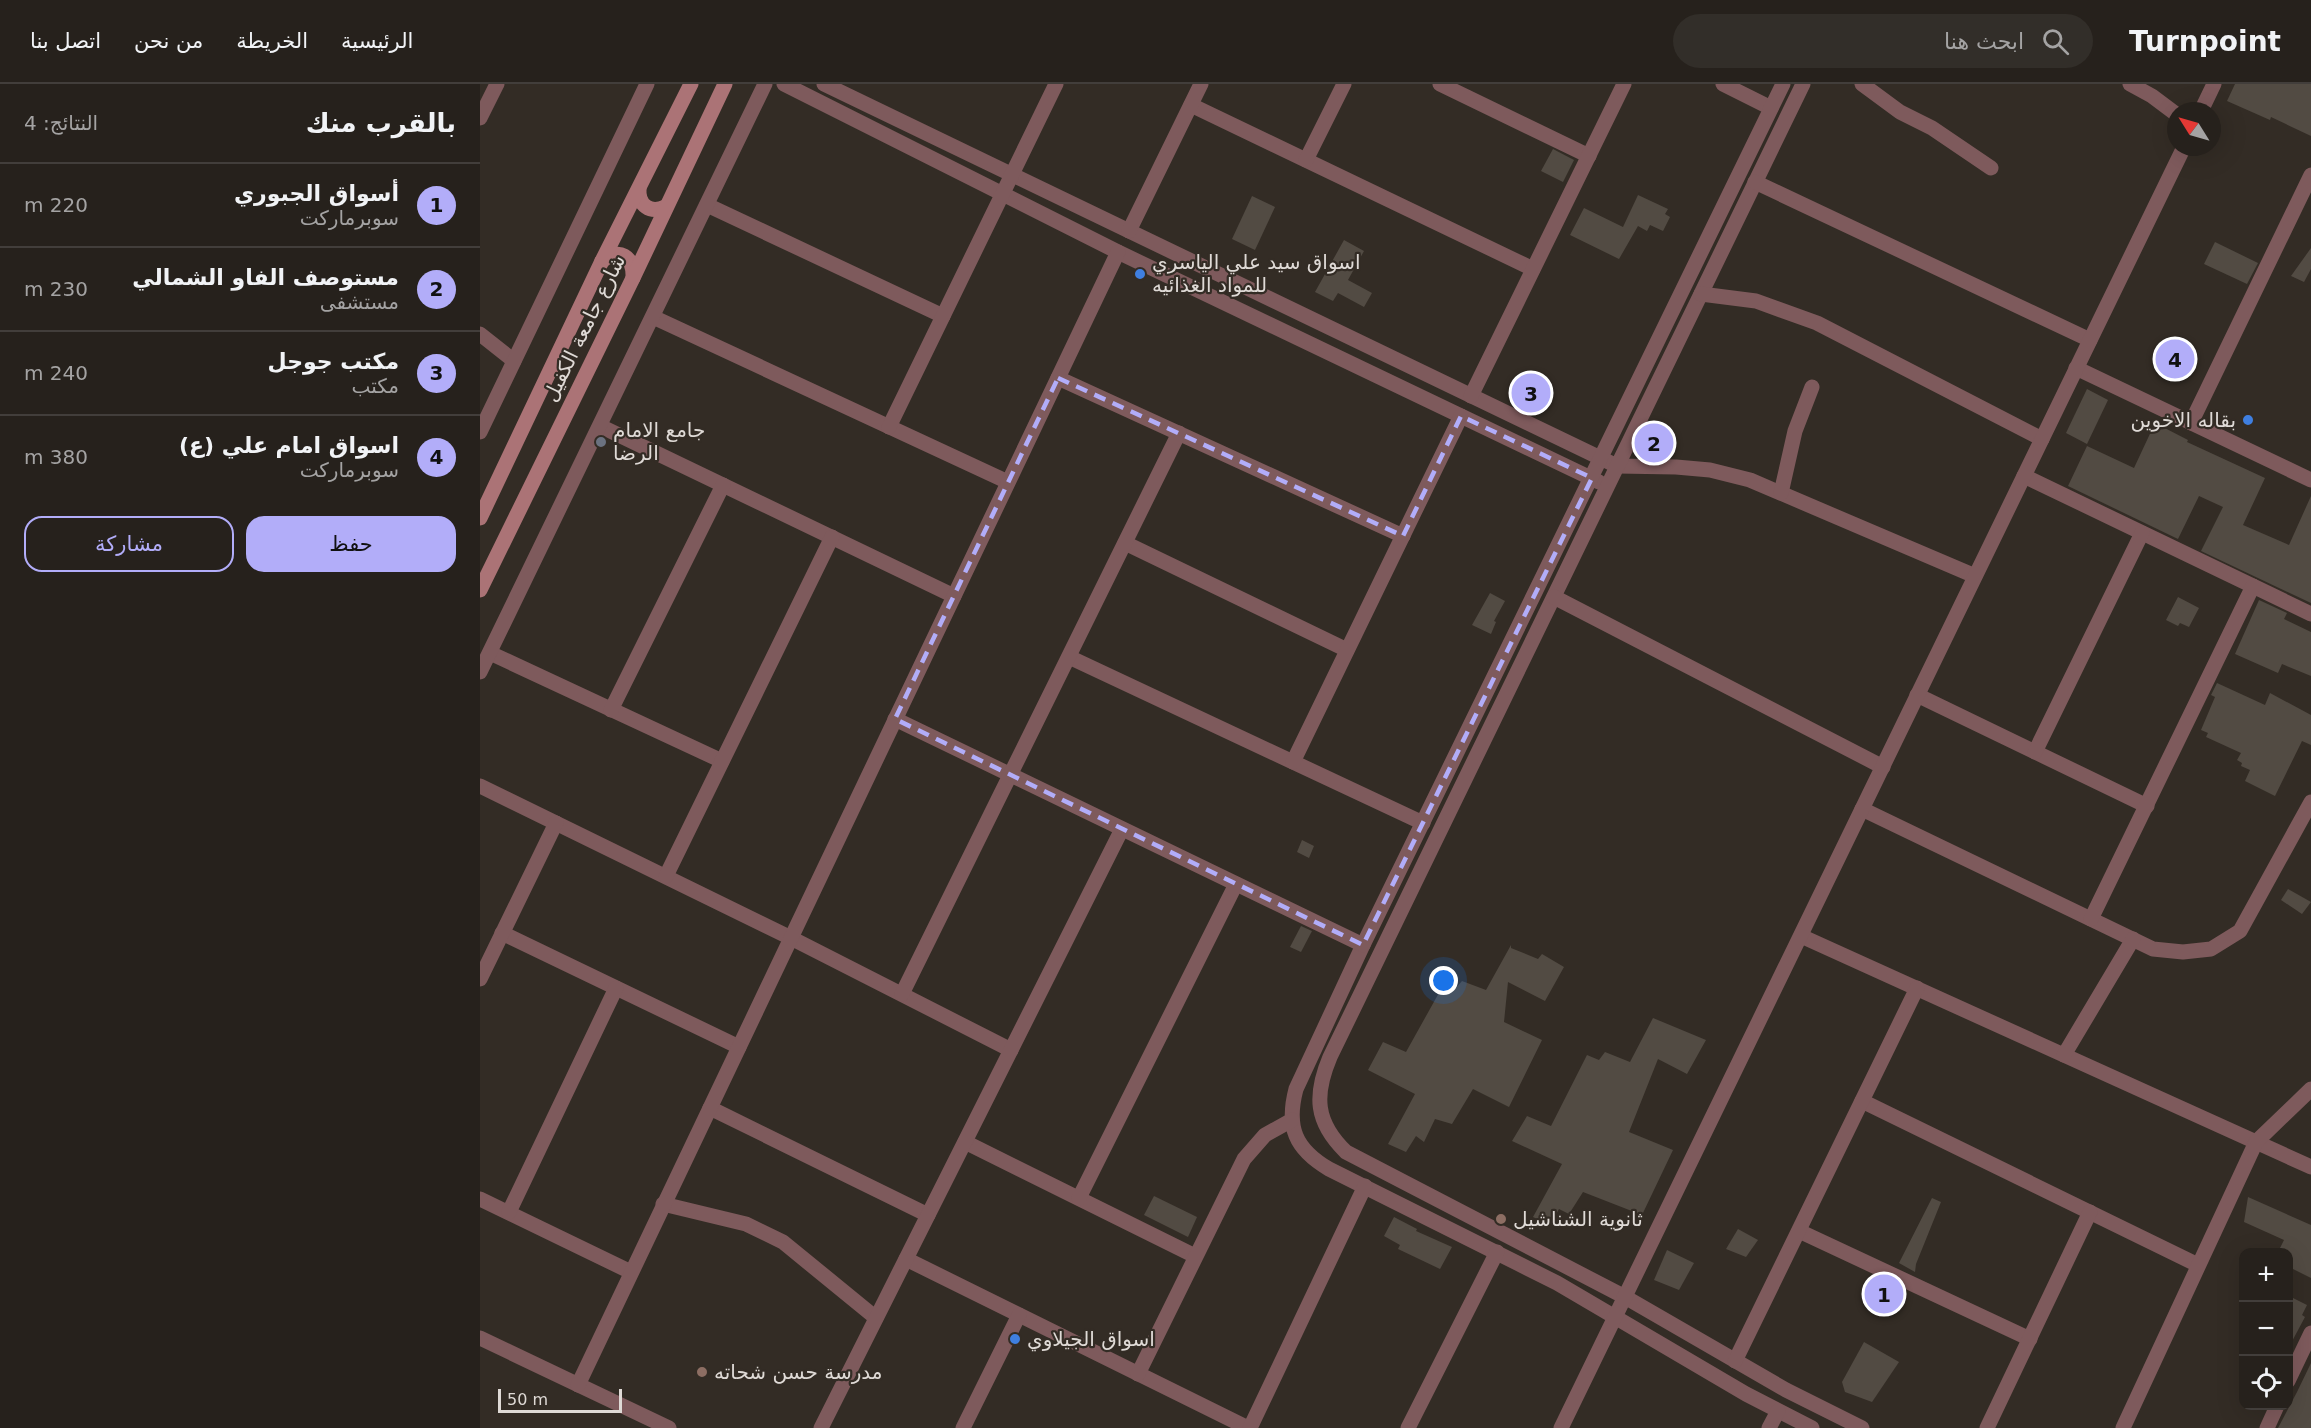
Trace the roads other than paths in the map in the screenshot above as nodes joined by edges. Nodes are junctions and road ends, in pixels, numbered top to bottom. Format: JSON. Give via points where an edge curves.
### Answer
{"nodes":[{"id":1,"x":497,"y":84,"type":"edge"},
{"id":2,"x":648,"y":84,"type":"edge"},
{"id":3,"x":691,"y":84,"type":"edge"},
{"id":4,"x":725,"y":84,"type":"edge"},
{"id":5,"x":765,"y":84,"type":"edge"},
{"id":6,"x":784,"y":84,"type":"edge"},
{"id":7,"x":824,"y":84,"type":"edge"},
{"id":8,"x":1056,"y":84,"type":"edge"},
{"id":9,"x":1201,"y":84,"type":"edge"},
{"id":10,"x":1344,"y":84,"type":"edge"},
{"id":11,"x":1440,"y":84,"type":"edge"},
{"id":12,"x":1624,"y":84,"type":"edge"},
{"id":13,"x":1723,"y":84,"type":"edge"},
{"id":14,"x":1783,"y":84,"type":"edge"},
{"id":15,"x":1803,"y":84,"type":"edge"},
{"id":16,"x":1862,"y":84,"type":"edge"},
{"id":17,"x":2130,"y":84,"type":"edge"},
{"id":18,"x":2214,"y":84,"type":"edge"},
{"id":19,"x":2205,"y":102,"type":"edge"},
{"id":20,"x":1191,"y":105,"type":"junction"},
{"id":21,"x":2167,"y":107,"type":"edge"},
{"id":22,"x":1771,"y":108,"type":"junction"},
{"id":23,"x":480,"y":118,"type":"edge"},
{"id":24,"x":1589,"y":156,"type":"junction"},
{"id":25,"x":2180,"y":156,"type":"edge"},
{"id":26,"x":1306,"y":160,"type":"junction"},
{"id":27,"x":1991,"y":168,"type":"dead end"},
{"id":28,"x":1012,"y":174,"type":"junction"},
{"id":29,"x":2311,"y":176,"type":"edge"},
{"id":30,"x":1755,"y":182,"type":"junction"},
{"id":31,"x":639,"y":189,"type":"junction"},
{"id":32,"x":1003,"y":194,"type":"junction"},
{"id":33,"x":2305,"y":204,"type":"edge"},
{"id":34,"x":707,"y":205,"type":"junction"},
{"id":35,"x":665,"y":207,"type":"junction"},
{"id":36,"x":1129,"y":231,"type":"junction"},
{"id":37,"x":1118,"y":252,"type":"junction"},
{"id":38,"x":602,"y":261,"type":"junction"},
{"id":39,"x":1533,"y":269,"type":"junction"},
{"id":40,"x":633,"y":278,"type":"junction"},
{"id":41,"x":1701,"y":294,"type":"junction"},
{"id":42,"x":943,"y":316,"type":"junction"},
{"id":43,"x":652,"y":317,"type":"junction"},
{"id":44,"x":480,"y":334,"type":"edge"},
{"id":45,"x":2090,"y":340,"type":"junction"},
{"id":46,"x":514,"y":361,"type":"junction"},
{"id":47,"x":2076,"y":368,"type":"junction"},
{"id":48,"x":1058,"y":378,"type":"junction"},
{"id":49,"x":1812,"y":387,"type":"dead end"},
{"id":50,"x":1471,"y":396,"type":"junction"},
{"id":51,"x":1461,"y":416,"type":"junction"},
{"id":52,"x":2191,"y":423,"type":"junction"},
{"id":53,"x":600,"y":426,"type":"junction"},
{"id":54,"x":889,"y":427,"type":"junction"},
{"id":55,"x":480,"y":432,"type":"edge"},
{"id":56,"x":1179,"y":433,"type":"junction"},
{"id":57,"x":2042,"y":439,"type":"junction"},
{"id":58,"x":1601,"y":458,"type":"junction"},
{"id":59,"x":1617,"y":466,"type":"junction"},
{"id":60,"x":2024,"y":476,"type":"junction"},
{"id":61,"x":1592,"y":478,"type":"junction"},
{"id":62,"x":2311,"y":479,"type":"edge"},
{"id":63,"x":1008,"y":482,"type":"junction"},
{"id":64,"x":723,"y":485,"type":"junction"},
{"id":65,"x":1608,"y":486,"type":"junction"},
{"id":66,"x":1781,"y":493,"type":"junction"},
{"id":67,"x":480,"y":518,"type":"edge"},
{"id":68,"x":2142,"y":533,"type":"junction"},
{"id":69,"x":1403,"y":536,"type":"junction"},
{"id":70,"x":832,"y":537,"type":"junction"},
{"id":71,"x":1125,"y":543,"type":"junction"},
{"id":72,"x":1976,"y":576,"type":"junction"},
{"id":73,"x":2253,"y":586,"type":"junction"},
{"id":74,"x":480,"y":590,"type":"edge"},
{"id":75,"x":954,"y":596,"type":"junction"},
{"id":76,"x":1554,"y":597,"type":"junction"},
{"id":77,"x":2311,"y":614,"type":"edge"},
{"id":78,"x":1347,"y":650,"type":"junction"},
{"id":79,"x":490,"y":653,"type":"junction"},
{"id":80,"x":1069,"y":657,"type":"junction"},
{"id":81,"x":480,"y":672,"type":"edge"},
{"id":82,"x":1917,"y":695,"type":"junction"},
{"id":83,"x":611,"y":710,"type":"junction"},
{"id":84,"x":895,"y":719,"type":"junction"},
{"id":85,"x":2035,"y":752,"type":"junction"},
{"id":86,"x":722,"y":761,"type":"junction"},
{"id":87,"x":1293,"y":762,"type":"junction"},
{"id":88,"x":1883,"y":767,"type":"junction"},
{"id":89,"x":1011,"y":775,"type":"junction"},
{"id":90,"x":480,"y":786,"type":"edge"},
{"id":91,"x":2311,"y":802,"type":"edge"},
{"id":92,"x":2146,"y":806,"type":"junction"},
{"id":93,"x":1862,"y":809,"type":"junction"},
{"id":94,"x":556,"y":823,"type":"junction"},
{"id":95,"x":1423,"y":823,"type":"junction"},
{"id":96,"x":1122,"y":829,"type":"junction"},
{"id":97,"x":666,"y":876,"type":"junction"},
{"id":98,"x":1236,"y":884,"type":"junction"},
{"id":99,"x":2091,"y":920,"type":"junction"},
{"id":100,"x":502,"y":933,"type":"junction"},
{"id":101,"x":1801,"y":936,"type":"junction"},
{"id":102,"x":791,"y":938,"type":"junction"},
{"id":103,"x":2133,"y":939,"type":"junction"},
{"id":104,"x":1364,"y":945,"type":"junction"},
{"id":105,"x":480,"y":979,"type":"edge"},
{"id":106,"x":616,"y":988,"type":"junction"},
{"id":107,"x":1917,"y":988,"type":"junction"},
{"id":108,"x":902,"y":994,"type":"junction"},
{"id":109,"x":739,"y":1047,"type":"junction"},
{"id":110,"x":1011,"y":1050,"type":"junction"},
{"id":111,"x":2064,"y":1055,"type":"junction"},
{"id":112,"x":2311,"y":1089,"type":"edge"},
{"id":113,"x":1863,"y":1101,"type":"junction"},
{"id":114,"x":710,"y":1108,"type":"junction"},
{"id":115,"x":1292,"y":1120,"type":"junction"},
{"id":116,"x":965,"y":1142,"type":"junction"},
{"id":117,"x":2256,"y":1142,"type":"junction"},
{"id":118,"x":2311,"y":1167,"type":"edge"},
{"id":119,"x":1365,"y":1186,"type":"junction"},
{"id":120,"x":1079,"y":1198,"type":"junction"},
{"id":121,"x":480,"y":1199,"type":"edge"},
{"id":122,"x":663,"y":1204,"type":"junction"},
{"id":123,"x":509,"y":1212,"type":"junction"},
{"id":124,"x":2090,"y":1212,"type":"junction"},
{"id":125,"x":928,"y":1215,"type":"junction"},
{"id":126,"x":1799,"y":1231,"type":"junction"},
{"id":127,"x":1497,"y":1252,"type":"junction"},
{"id":128,"x":1195,"y":1256,"type":"junction"},
{"id":129,"x":906,"y":1259,"type":"junction"},
{"id":130,"x":2199,"y":1265,"type":"junction"},
{"id":131,"x":632,"y":1272,"type":"junction"},
{"id":132,"x":1625,"y":1297,"type":"junction"},
{"id":133,"x":1019,"y":1315,"type":"junction"},
{"id":134,"x":1616,"y":1316,"type":"junction"},
{"id":135,"x":876,"y":1318,"type":"junction"},
{"id":136,"x":2311,"y":1333,"type":"edge"},
{"id":137,"x":480,"y":1338,"type":"edge"},
{"id":138,"x":2030,"y":1339,"type":"junction"},
{"id":139,"x":1735,"y":1361,"type":"junction"},
{"id":140,"x":2293,"y":1372,"type":"edge"},
{"id":141,"x":1138,"y":1374,"type":"junction"},
{"id":142,"x":578,"y":1385,"type":"junction"},
{"id":143,"x":2275,"y":1410,"type":"edge"},
{"id":144,"x":1778,"y":1411,"type":"junction"},
{"id":145,"x":669,"y":1428,"type":"edge"},
{"id":146,"x":821,"y":1428,"type":"edge"},
{"id":147,"x":963,"y":1428,"type":"edge"},
{"id":148,"x":1249,"y":1428,"type":"edge"},
{"id":149,"x":1408,"y":1428,"type":"edge"},
{"id":150,"x":1562,"y":1428,"type":"edge"},
{"id":151,"x":1769,"y":1428,"type":"edge"},
{"id":152,"x":1812,"y":1428,"type":"edge"},
{"id":153,"x":1862,"y":1428,"type":"edge"},
{"id":154,"x":1987,"y":1428,"type":"edge"},
{"id":155,"x":2123,"y":1428,"type":"edge"},
{"id":156,"x":2266,"y":1428,"type":"edge"}],
"edges":[{"from":1,"to":23,"type":"street"},
{"from":2,"to":46,"type":"street"},
{"from":3,"to":31,"type":"main road","name":"شارع جامعة الكفيل"},
{"from":4,"to":35,"type":"main road","name":"شارع جامعة الكفيل"},
{"from":5,"to":34,"type":"street"},
{"from":6,"to":32,"type":"street"},
{"from":7,"to":28,"type":"street"},
{"from":8,"to":28,"type":"street"},
{"from":9,"to":20,"type":"street"},
{"from":10,"to":26,"type":"street"},
{"from":11,"to":24,"type":"street"},
{"from":12,"to":24,"type":"street"},
{"from":13,"to":22,"type":"street"},
{"from":14,"to":22,"type":"street"},
{"from":15,"to":30,"type":"street"},
{"from":16,"to":27,"type":"street"},
{"from":17,"to":21,"type":"street"},
{"from":18,"to":19,"type":"street"},
{"from":20,"to":26,"type":"street"},
{"from":20,"to":36,"type":"street"},
{"from":22,"to":58,"type":"street"},
{"from":24,"to":39,"type":"street"},
{"from":25,"to":45,"type":"street"},
{"from":26,"to":39,"type":"street"},
{"from":28,"to":32,"type":"street"},
{"from":28,"to":36,"type":"street"},
{"from":29,"to":33,"type":"street"},
{"from":30,"to":41,"type":"street"},
{"from":30,"to":45,"type":"street"},
{"from":31,"to":35,"type":"main road","via":[[646,207]]},
{"from":31,"to":38,"type":"main road","name":"شارع جامعة الكفيل"},
{"from":32,"to":37,"type":"street"},
{"from":32,"to":42,"type":"street"},
{"from":33,"to":52,"type":"street"},
{"from":34,"to":42,"type":"street"},
{"from":34,"to":43,"type":"street"},
{"from":35,"to":40,"type":"main road","name":"شارع جامعة الكفيل"},
{"from":36,"to":50,"type":"street"},
{"from":37,"to":48,"type":"street"},
{"from":37,"to":51,"type":"street"},
{"from":38,"to":40,"type":"main road","via":[[620,254],[634,268]]},
{"from":38,"to":67,"type":"main road","name":"شارع جامعة الكفيل"},
{"from":39,"to":50,"type":"street"},
{"from":40,"to":74,"type":"main road","name":"شارع جامعة الكفيل"},
{"from":41,"to":57,"type":"street","via":[[1756,301],[1817,323]]},
{"from":41,"to":59,"type":"street"},
{"from":42,"to":54,"type":"street"},
{"from":43,"to":53,"type":"street"},
{"from":43,"to":54,"type":"street"},
{"from":44,"to":46,"type":"street"},
{"from":45,"to":47,"type":"street"},
{"from":46,"to":55,"type":"street"},
{"from":47,"to":52,"type":"street"},
{"from":47,"to":57,"type":"street"},
{"from":48,"to":56,"type":"street"},
{"from":48,"to":63,"type":"street"},
{"from":49,"to":66,"type":"street","via":[[1795,431]]},
{"from":50,"to":58,"type":"street"},
{"from":51,"to":61,"type":"street"},
{"from":51,"to":69,"type":"street"},
{"from":52,"to":62,"type":"street"},
{"from":53,"to":64,"type":"street"},
{"from":53,"to":79,"type":"street"},
{"from":54,"to":63,"type":"street"},
{"from":56,"to":69,"type":"street"},
{"from":56,"to":71,"type":"street"},
{"from":57,"to":60,"type":"street"},
{"from":58,"to":59,"type":"street"},
{"from":58,"to":61,"type":"street"},
{"from":59,"to":65,"type":"street"},
{"from":59,"to":66,"type":"street","via":[[1710,470]]},
{"from":60,"to":68,"type":"street"},
{"from":60,"to":72,"type":"street"},
{"from":61,"to":65,"type":"street"},
{"from":61,"to":95,"type":"street"},
{"from":63,"to":75,"type":"street"},
{"from":64,"to":70,"type":"street"},
{"from":64,"to":83,"type":"street"},
{"from":65,"to":76,"type":"street"},
{"from":66,"to":72,"type":"street"},
{"from":68,"to":73,"type":"street"},
{"from":68,"to":85,"type":"street"},
{"from":69,"to":78,"type":"street"},
{"from":70,"to":75,"type":"street"},
{"from":70,"to":86,"type":"street"},
{"from":71,"to":78,"type":"street"},
{"from":71,"to":80,"type":"street"},
{"from":72,"to":82,"type":"street"},
{"from":73,"to":77,"type":"street"},
{"from":73,"to":92,"type":"street"},
{"from":75,"to":84,"type":"street"},
{"from":76,"to":88,"type":"street"},
{"from":76,"to":132,"type":"street","via":[[1330,1057],[1319,1091],[1320,1108],[1324,1125],[1346,1152]]},
{"from":78,"to":87,"type":"street"},
{"from":79,"to":81,"type":"street"},
{"from":79,"to":83,"type":"street"},
{"from":80,"to":87,"type":"street"},
{"from":80,"to":89,"type":"street"},
{"from":82,"to":85,"type":"street"},
{"from":82,"to":88,"type":"street"},
{"from":83,"to":86,"type":"street"},
{"from":84,"to":89,"type":"street"},
{"from":84,"to":102,"type":"street"},
{"from":85,"to":92,"type":"street"},
{"from":86,"to":97,"type":"street"},
{"from":87,"to":95,"type":"street"},
{"from":88,"to":93,"type":"street"},
{"from":89,"to":96,"type":"street"},
{"from":89,"to":108,"type":"street"},
{"from":90,"to":94,"type":"street"},
{"from":91,"to":103,"type":"street","via":[[2240,931],[2211,949],[2183,952],[2153,949]]},
{"from":92,"to":99,"type":"street"},
{"from":93,"to":99,"type":"street"},
{"from":93,"to":101,"type":"street"},
{"from":94,"to":97,"type":"street"},
{"from":94,"to":100,"type":"street"},
{"from":95,"to":104,"type":"street"},
{"from":96,"to":98,"type":"street"},
{"from":96,"to":110,"type":"street"},
{"from":97,"to":102,"type":"street"},
{"from":98,"to":104,"type":"street"},
{"from":98,"to":120,"type":"street"},
{"from":99,"to":103,"type":"street"},
{"from":100,"to":105,"type":"street"},
{"from":100,"to":106,"type":"street"},
{"from":101,"to":107,"type":"street"},
{"from":101,"to":132,"type":"street"},
{"from":102,"to":108,"type":"street"},
{"from":102,"to":109,"type":"street"},
{"from":103,"to":111,"type":"street"},
{"from":104,"to":115,"type":"street","via":[[1296,1089]]},
{"from":106,"to":109,"type":"street"},
{"from":106,"to":123,"type":"street"},
{"from":107,"to":111,"type":"street"},
{"from":107,"to":113,"type":"street"},
{"from":108,"to":110,"type":"street"},
{"from":109,"to":114,"type":"street"},
{"from":110,"to":116,"type":"street"},
{"from":111,"to":117,"type":"street"},
{"from":112,"to":117,"type":"street"},
{"from":113,"to":124,"type":"street"},
{"from":113,"to":126,"type":"street"},
{"from":114,"to":122,"type":"street"},
{"from":114,"to":125,"type":"street"},
{"from":115,"to":119,"type":"street","via":[[1303,1151]]},
{"from":115,"to":128,"type":"street","via":[[1253,1146]]},
{"from":116,"to":120,"type":"street"},
{"from":116,"to":125,"type":"street"},
{"from":117,"to":118,"type":"street"},
{"from":117,"to":130,"type":"street"},
{"from":119,"to":127,"type":"street"},
{"from":119,"to":148,"type":"street"},
{"from":120,"to":128,"type":"street"},
{"from":121,"to":123,"type":"street"},
{"from":122,"to":131,"type":"street"},
{"from":122,"to":135,"type":"street","via":[[746,1224],[783,1242]]},
{"from":123,"to":131,"type":"street"},
{"from":124,"to":130,"type":"street"},
{"from":124,"to":138,"type":"street"},
{"from":125,"to":129,"type":"street"},
{"from":126,"to":138,"type":"street"},
{"from":126,"to":139,"type":"street"},
{"from":127,"to":134,"type":"street"},
{"from":127,"to":149,"type":"street"},
{"from":128,"to":141,"type":"street"},
{"from":129,"to":133,"type":"street"},
{"from":129,"to":135,"type":"street"},
{"from":130,"to":155,"type":"street"},
{"from":131,"to":142,"type":"street"},
{"from":132,"to":134,"type":"street"},
{"from":132,"to":139,"type":"street"},
{"from":133,"to":141,"type":"street"},
{"from":133,"to":147,"type":"street"},
{"from":134,"to":144,"type":"street"},
{"from":134,"to":150,"type":"street"},
{"from":135,"to":146,"type":"street"},
{"from":136,"to":140,"type":"street"},
{"from":137,"to":142,"type":"street"},
{"from":138,"to":154,"type":"street"},
{"from":139,"to":153,"type":"street"},
{"from":141,"to":148,"type":"street"},
{"from":142,"to":145,"type":"street"},
{"from":143,"to":156,"type":"street"},
{"from":144,"to":151,"type":"street"},
{"from":144,"to":152,"type":"street"}]}
